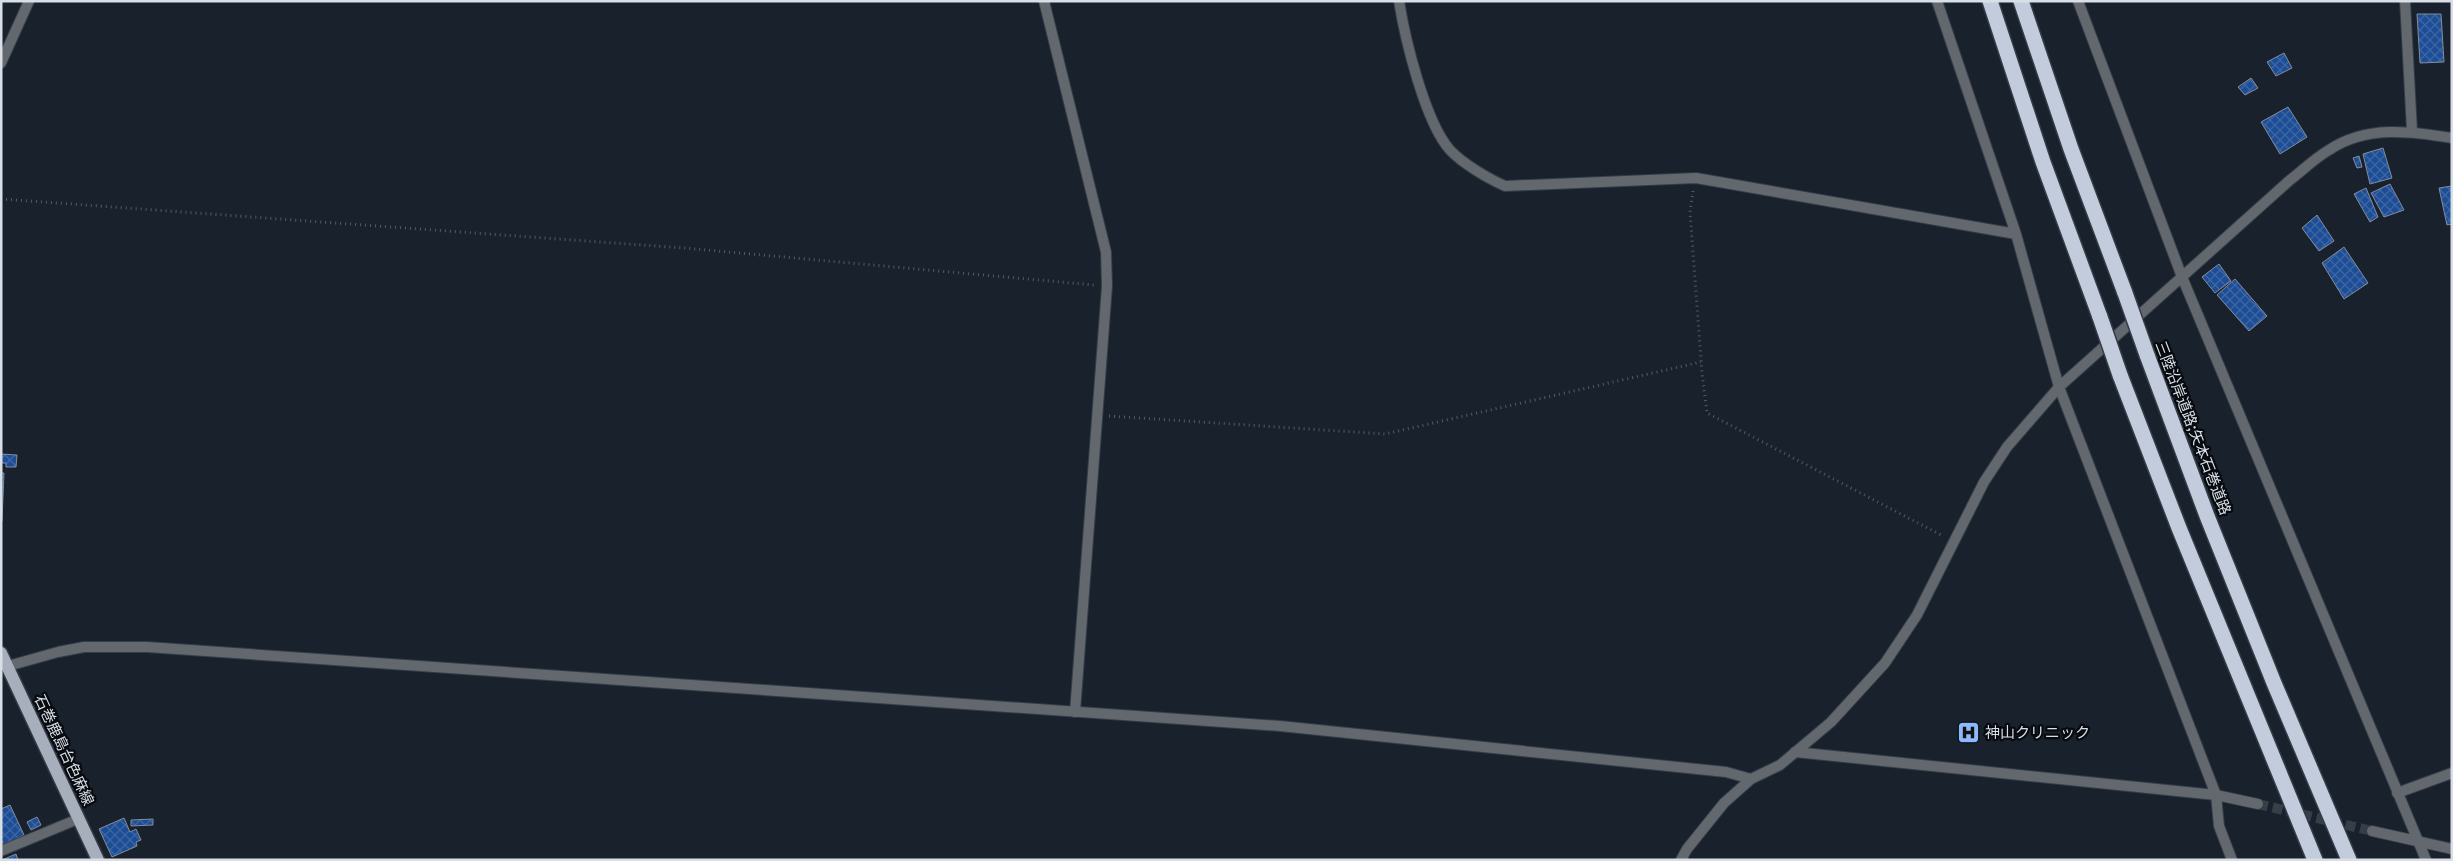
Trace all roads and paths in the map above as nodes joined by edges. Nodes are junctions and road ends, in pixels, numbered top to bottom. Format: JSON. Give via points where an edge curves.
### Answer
{"nodes":[{"id":1,"x":29,"y":1,"type":"edge"},
{"id":2,"x":1044,"y":1,"type":"edge"},
{"id":3,"x":1399,"y":1,"type":"edge"},
{"id":4,"x":1937,"y":1,"type":"edge"},
{"id":5,"x":2021,"y":1,"type":"edge"},
{"id":6,"x":2078,"y":1,"type":"edge"},
{"id":7,"x":2405,"y":1,"type":"edge"},
{"id":8,"x":1990,"y":3,"type":"edge"},
{"id":9,"x":1,"y":62,"type":"edge"},
{"id":10,"x":2412,"y":131,"type":"junction"},
{"id":11,"x":2452,"y":138,"type":"edge"},
{"id":12,"x":1696,"y":178,"type":"junction"},
{"id":13,"x":1,"y":199,"type":"edge"},
{"id":14,"x":2016,"y":234,"type":"junction"},
{"id":15,"x":2182,"y":277,"type":"junction"},
{"id":16,"x":1107,"y":286,"type":"junction"},
{"id":17,"x":1701,"y":362,"type":"junction"},
{"id":18,"x":2059,"y":387,"type":"junction"},
{"id":19,"x":1098,"y":415,"type":"junction"},
{"id":20,"x":1955,"y":543,"type":"junction"},
{"id":21,"x":1,"y":653,"type":"edge"},
{"id":22,"x":8,"y":666,"type":"junction"},
{"id":23,"x":1074,"y":712,"type":"junction"},
{"id":24,"x":1795,"y":752,"type":"junction"},
{"id":25,"x":2452,"y":773,"type":"edge"},
{"id":26,"x":1750,"y":778,"type":"junction"},
{"id":27,"x":2398,"y":793,"type":"junction"},
{"id":28,"x":2216,"y":795,"type":"junction"},
{"id":29,"x":2258,"y":804,"type":"tunnel mouth"},
{"id":30,"x":78,"y":819,"type":"junction"},
{"id":31,"x":2372,"y":831,"type":"tunnel mouth"},
{"id":32,"x":2417,"y":842,"type":"junction"},
{"id":33,"x":2452,"y":849,"type":"edge"},
{"id":34,"x":1,"y":851,"type":"edge"},
{"id":35,"x":98,"y":860,"type":"edge"},
{"id":36,"x":1681,"y":860,"type":"edge"},
{"id":37,"x":2232,"y":860,"type":"edge"},
{"id":38,"x":2315,"y":860,"type":"edge"},
{"id":39,"x":2349,"y":860,"type":"edge"},
{"id":40,"x":2426,"y":860,"type":"edge"}],
"edges":[{"from":1,"to":9,"type":"street"},
{"from":2,"to":16,"type":"street","via":[[1106,252]]},
{"from":3,"to":12,"type":"street","via":[[1404,37],[1431,116],[1450,150],[1491,180],[1505,186]]},
{"from":4,"to":14,"type":"street"},
{"from":5,"to":39,"type":"highway","name":"三陸沿岸道路;矢本石巻道路","bridge":true,"via":[[2071,149],[2147,355],[2267,664]]},
{"from":6,"to":15,"type":"street"},
{"from":7,"to":10,"type":"street"},
{"from":8,"to":38,"type":"highway","bridge":true,"via":[[2120,375]]},
{"from":10,"to":11,"type":"street"},
{"from":10,"to":15,"type":"street","via":[[2368,134],[2330,149],[2290,180]]},
{"from":12,"to":14,"type":"street"},
{"from":12,"to":17,"type":"path","via":[[1690,212]]},
{"from":13,"to":16,"type":"path","via":[[684,248]]},
{"from":14,"to":18,"type":"street"},
{"from":15,"to":18,"type":"street"},
{"from":15,"to":27,"type":"street"},
{"from":16,"to":19,"type":"street"},
{"from":17,"to":19,"type":"path","via":[[1385,434]]},
{"from":17,"to":20,"type":"path","via":[[1707,413]]},
{"from":18,"to":20,"type":"street","via":[[1998,461],[1984,482]]},
{"from":18,"to":28,"type":"street"},
{"from":19,"to":23,"type":"street"},
{"from":20,"to":24,"type":"street","via":[[1918,614],[1885,663],[1830,722]]},
{"from":21,"to":22,"type":"main road","name":"石巻鹿島台色麻線"},
{"from":22,"to":23,"type":"street","via":[[84,647],[146,647]]},
{"from":22,"to":30,"type":"main road","name":"石巻鹿島台色麻線"},
{"from":23,"to":26,"type":"street","via":[[1280,726],[1726,772]]},
{"from":24,"to":26,"type":"street","via":[[1780,765]]},
{"from":24,"to":28,"type":"street"},
{"from":25,"to":27,"type":"street"},
{"from":26,"to":36,"type":"street","via":[[1724,803]]},
{"from":27,"to":32,"type":"street"},
{"from":28,"to":29,"type":"street"},
{"from":28,"to":37,"type":"street","via":[[2219,826]]},
{"from":30,"to":34,"type":"street"},
{"from":30,"to":35,"type":"main road","name":"石巻鹿島台色麻線"},
{"from":31,"to":32,"type":"street"},
{"from":32,"to":33,"type":"street"},
{"from":32,"to":40,"type":"street"}]}
